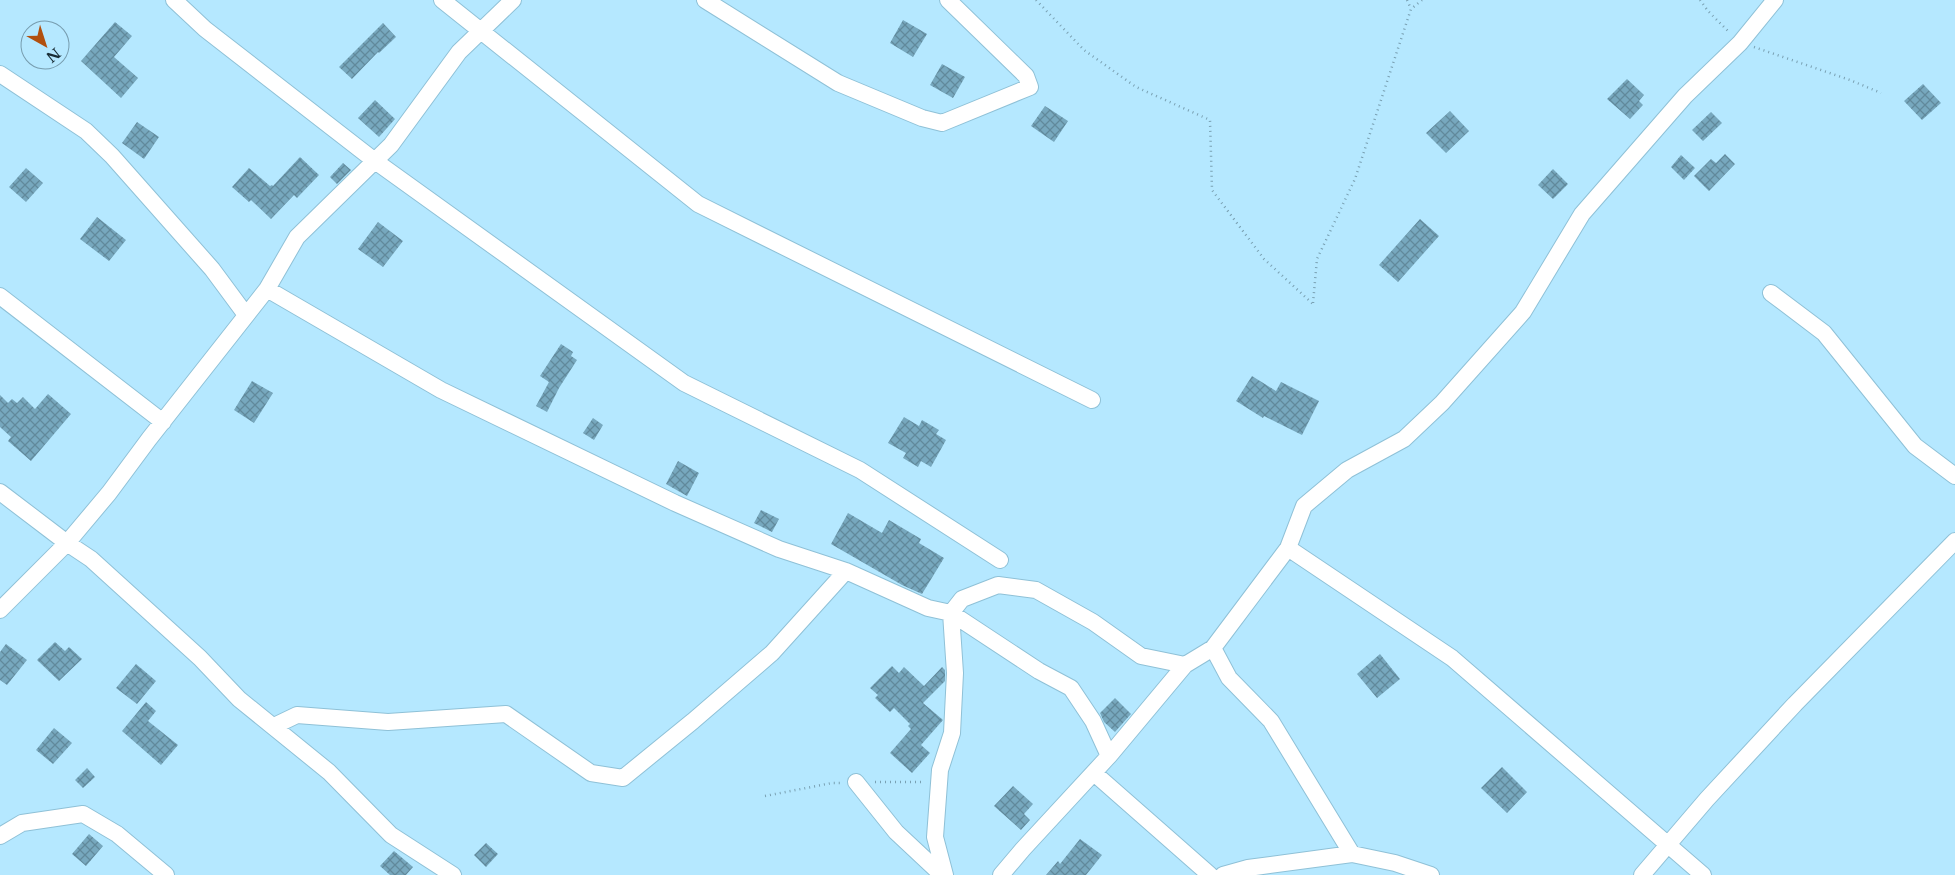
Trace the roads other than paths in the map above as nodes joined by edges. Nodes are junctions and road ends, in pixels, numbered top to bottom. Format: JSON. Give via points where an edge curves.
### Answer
{"nodes":[{"id":1,"x":174,"y":0,"type":"edge"},
{"id":2,"x":442,"y":0,"type":"edge"},
{"id":3,"x":513,"y":0,"type":"edge"},
{"id":4,"x":705,"y":0,"type":"edge"},
{"id":5,"x":948,"y":0,"type":"edge"},
{"id":6,"x":1775,"y":0,"type":"edge"},
{"id":7,"x":480,"y":32,"type":"junction"},
{"id":8,"x":0,"y":74,"type":"edge"},
{"id":9,"x":375,"y":161,"type":"junction"},
{"id":10,"x":267,"y":289,"type":"junction"},
{"id":11,"x":1771,"y":293,"type":"dead end"},
{"id":12,"x":0,"y":296,"type":"edge"},
{"id":13,"x":246,"y":315,"type":"junction"},
{"id":14,"x":1092,"y":400,"type":"dead end"},
{"id":15,"x":163,"y":422,"type":"junction"},
{"id":16,"x":1955,"y":476,"type":"edge"},
{"id":17,"x":0,"y":492,"type":"edge"},
{"id":18,"x":1955,"y":541,"type":"edge"},
{"id":19,"x":67,"y":543,"type":"junction"},
{"id":20,"x":1288,"y":548,"type":"junction"},
{"id":21,"x":1000,"y":560,"type":"dead end"},
{"id":22,"x":846,"y":571,"type":"junction"},
{"id":23,"x":0,"y":610,"type":"edge"},
{"id":24,"x":951,"y":614,"type":"junction"},
{"id":25,"x":1213,"y":648,"type":"junction"},
{"id":26,"x":1185,"y":665,"type":"junction"},
{"id":27,"x":274,"y":726,"type":"junction"},
{"id":28,"x":1109,"y":756,"type":"junction"},
{"id":29,"x":1094,"y":773,"type":"junction"},
{"id":30,"x":856,"y":782,"type":"dead end"},
{"id":31,"x":0,"y":836,"type":"edge"},
{"id":32,"x":1670,"y":845,"type":"junction"},
{"id":33,"x":1352,"y":854,"type":"junction"},
{"id":34,"x":166,"y":875,"type":"edge"},
{"id":35,"x":454,"y":875,"type":"edge"},
{"id":36,"x":944,"y":875,"type":"edge"},
{"id":37,"x":1001,"y":875,"type":"edge"},
{"id":38,"x":1210,"y":875,"type":"edge"},
{"id":39,"x":1223,"y":875,"type":"edge"},
{"id":40,"x":1431,"y":875,"type":"edge"},
{"id":41,"x":1642,"y":875,"type":"edge"},
{"id":42,"x":1703,"y":875,"type":"edge"}],
"edges":[{"from":1,"to":9,"type":"street","via":[[205,29]]},
{"from":2,"to":7,"type":"street"},
{"from":3,"to":7,"type":"street"},
{"from":4,"to":5,"type":"street","via":[[838,82],[922,118],[942,123],[1030,86],[1026,76]]},
{"from":6,"to":20,"type":"street","via":[[1740,43],[1685,96],[1582,214],[1523,312],[1404,439],[1348,470],[1304,506]]},
{"from":7,"to":9,"type":"street","via":[[459,52],[391,145]]},
{"from":7,"to":14,"type":"street","via":[[698,204]]},
{"from":8,"to":13,"type":"street","via":[[86,131],[112,156],[212,269]]},
{"from":9,"to":10,"type":"street","via":[[297,237]]},
{"from":9,"to":21,"type":"street","via":[[684,382],[860,470]]},
{"from":10,"to":13,"type":"street"},
{"from":10,"to":22,"type":"street","via":[[441,390],[541,439],[779,549]]},
{"from":11,"to":16,"type":"street","via":[[1824,333],[1915,446]]},
{"from":12,"to":15,"type":"street"},
{"from":13,"to":15,"type":"street"},
{"from":15,"to":19,"type":"street"},
{"from":17,"to":19,"type":"street"},
{"from":18,"to":32,"type":"street","via":[[1795,704],[1707,799]]},
{"from":19,"to":23,"type":"street"},
{"from":19,"to":27,"type":"street","via":[[91,558],[200,658],[239,699]]},
{"from":20,"to":25,"type":"street"},
{"from":20,"to":32,"type":"street","via":[[1452,658]]},
{"from":22,"to":24,"type":"street","via":[[928,608]]},
{"from":22,"to":27,"type":"street","via":[[772,653],[623,778],[591,773],[506,714],[388,722],[297,715]]},
{"from":24,"to":26,"type":"street","via":[[962,599],[998,585],[1036,590],[1093,622],[1141,656]]},
{"from":24,"to":28,"type":"street","via":[[1071,688],[1093,721]]},
{"from":24,"to":36,"type":"street","via":[[955,673],[952,733],[940,770],[935,837]]},
{"from":25,"to":26,"type":"street"},
{"from":25,"to":33,"type":"street","via":[[1229,678],[1271,721]]},
{"from":26,"to":28,"type":"street"},
{"from":27,"to":35,"type":"street","via":[[329,772],[391,835]]},
{"from":28,"to":29,"type":"street"},
{"from":29,"to":37,"type":"street"},
{"from":29,"to":38,"type":"street"},
{"from":30,"to":36,"type":"street","via":[[896,832]]},
{"from":31,"to":34,"type":"street","via":[[22,822],[83,814],[116,834]]},
{"from":32,"to":41,"type":"street"},
{"from":32,"to":42,"type":"street"},
{"from":33,"to":39,"type":"street","via":[[1248,868]]},
{"from":33,"to":40,"type":"street"}]}
